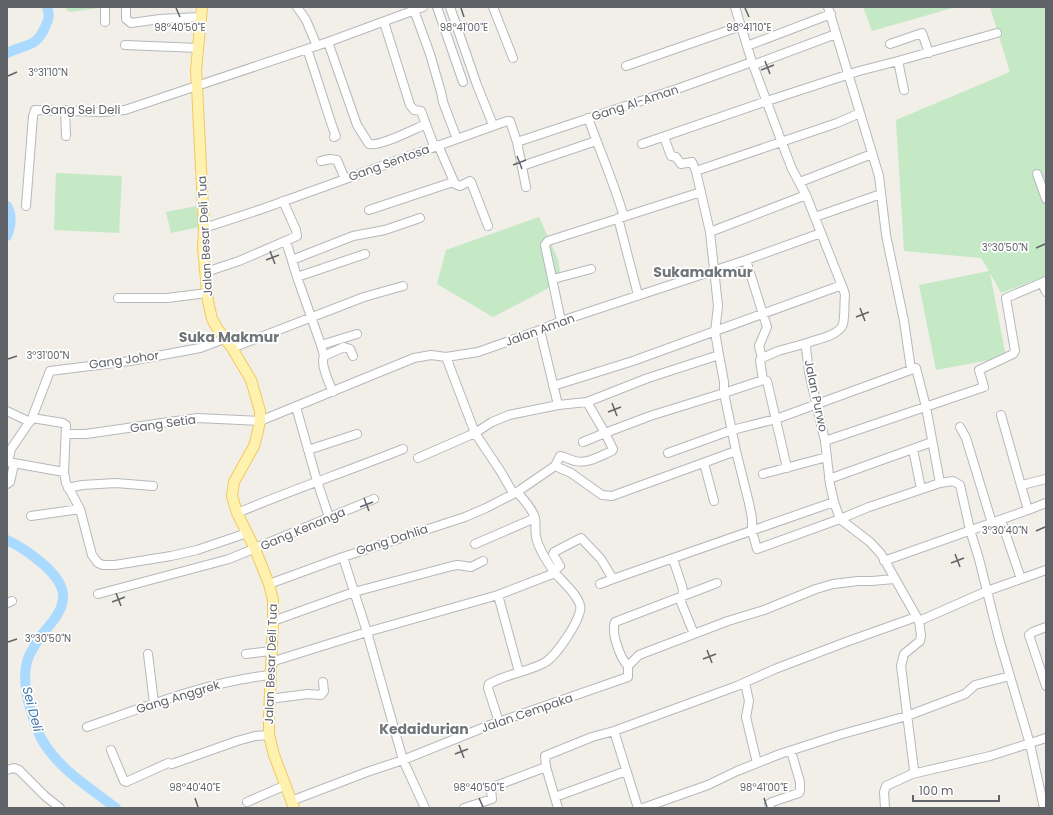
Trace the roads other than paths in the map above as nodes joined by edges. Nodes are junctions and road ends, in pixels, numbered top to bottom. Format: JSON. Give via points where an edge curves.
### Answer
{"nodes":[{"id":1,"x":105,"y":7,"type":"edge"},
{"id":2,"x":126,"y":7,"type":"edge"},
{"id":3,"x":297,"y":7,"type":"edge"},
{"id":4,"x":423,"y":7,"type":"edge"},
{"id":5,"x":437,"y":7,"type":"edge"},
{"id":6,"x":450,"y":7,"type":"edge"},
{"id":7,"x":493,"y":7,"type":"edge"},
{"id":8,"x":735,"y":7,"type":"edge"},
{"id":9,"x":414,"y":10,"type":"junction"},
{"id":10,"x":830,"y":11,"type":"edge"},
{"id":11,"x":201,"y":12,"type":"edge"},
{"id":12,"x":105,"y":22,"type":"dead end"},
{"id":13,"x":384,"y":22,"type":"junction"},
{"id":14,"x":741,"y":26,"type":"junction"},
{"id":15,"x":997,"y":33,"type":"dead end"},
{"id":16,"x":836,"y":34,"type":"junction"},
{"id":17,"x":328,"y":42,"type":"junction"},
{"id":18,"x":890,"y":44,"type":"dead end"},
{"id":19,"x":125,"y":45,"type":"dead end"},
{"id":20,"x":317,"y":46,"type":"junction"},
{"id":21,"x":747,"y":46,"type":"junction"},
{"id":22,"x":198,"y":48,"type":"junction"},
{"id":23,"x":307,"y":49,"type":"junction"},
{"id":24,"x":929,"y":53,"type":"junction"},
{"id":25,"x":513,"y":58,"type":"dead end"},
{"id":26,"x":898,"y":62,"type":"junction"},
{"id":27,"x":753,"y":64,"type":"junction"},
{"id":28,"x":626,"y":66,"type":"dead end"},
{"id":29,"x":848,"y":74,"type":"junction"},
{"id":30,"x":463,"y":82,"type":"dead end"},
{"id":31,"x":197,"y":87,"type":"junction"},
{"id":32,"x":904,"y":90,"type":"dead end"},
{"id":33,"x":766,"y":100,"type":"junction"},
{"id":34,"x":65,"y":110,"type":"junction"},
{"id":35,"x":860,"y":114,"type":"junction"},
{"id":36,"x":588,"y":118,"type":"junction"},
{"id":37,"x":426,"y":124,"type":"junction"},
{"id":38,"x":493,"y":125,"type":"junction"},
{"id":39,"x":66,"y":136,"type":"dead end"},
{"id":40,"x":334,"y":137,"type":"dead end"},
{"id":41,"x":664,"y":137,"type":"junction"},
{"id":42,"x":457,"y":139,"type":"junction"},
{"id":43,"x":596,"y":141,"type":"junction"},
{"id":44,"x":517,"y":142,"type":"junction"},
{"id":45,"x":782,"y":143,"type":"junction"},
{"id":46,"x":642,"y":144,"type":"dead end"},
{"id":47,"x":436,"y":146,"type":"junction"},
{"id":48,"x":872,"y":154,"type":"junction"},
{"id":49,"x":321,"y":161,"type":"dead end"},
{"id":50,"x":522,"y":166,"type":"junction"},
{"id":51,"x":696,"y":172,"type":"junction"},
{"id":52,"x":1037,"y":174,"type":"dead end"},
{"id":53,"x":345,"y":179,"type":"junction"},
{"id":54,"x":453,"y":182,"type":"junction"},
{"id":55,"x":800,"y":182,"type":"junction"},
{"id":56,"x":526,"y":187,"type":"dead end"},
{"id":57,"x":701,"y":192,"type":"junction"},
{"id":58,"x":881,"y":194,"type":"junction"},
{"id":59,"x":806,"y":195,"type":"junction"},
{"id":60,"x":1046,"y":199,"type":"edge"},
{"id":61,"x":283,"y":201,"type":"junction"},
{"id":62,"x":26,"y":206,"type":"dead end"},
{"id":63,"x":369,"y":210,"type":"dead end"},
{"id":64,"x":815,"y":216,"type":"junction"},
{"id":65,"x":621,"y":217,"type":"junction"},
{"id":66,"x":420,"y":218,"type":"dead end"},
{"id":67,"x":488,"y":226,"type":"dead end"},
{"id":68,"x":204,"y":228,"type":"junction"},
{"id":69,"x":710,"y":232,"type":"junction"},
{"id":70,"x":821,"y":233,"type":"junction"},
{"id":71,"x":286,"y":241,"type":"junction"},
{"id":72,"x":365,"y":254,"type":"dead end"},
{"id":73,"x":292,"y":260,"type":"junction"},
{"id":74,"x":746,"y":260,"type":"junction"},
{"id":75,"x":591,"y":269,"type":"dead end"},
{"id":76,"x":714,"y":270,"type":"junction"},
{"id":77,"x":206,"y":272,"type":"junction"},
{"id":78,"x":297,"y":277,"type":"junction"},
{"id":79,"x":553,"y":279,"type":"junction"},
{"id":80,"x":1044,"y":282,"type":"edge"},
{"id":81,"x":842,"y":285,"type":"junction"},
{"id":82,"x":403,"y":286,"type":"dead end"},
{"id":83,"x":1046,"y":292,"type":"edge"},
{"id":84,"x":207,"y":293,"type":"junction"},
{"id":85,"x":638,"y":295,"type":"junction"},
{"id":86,"x":118,"y":298,"type":"dead end"},
{"id":87,"x":763,"y":313,"type":"junction"},
{"id":88,"x":311,"y":317,"type":"junction"},
{"id":89,"x":561,"y":321,"type":"junction"},
{"id":90,"x":540,"y":330,"type":"junction"},
{"id":91,"x":715,"y":332,"type":"junction"},
{"id":92,"x":357,"y":334,"type":"dead end"},
{"id":93,"x":224,"y":339,"type":"junction"},
{"id":94,"x":807,"y":343,"type":"junction"},
{"id":95,"x":321,"y":345,"type":"junction"},
{"id":96,"x":232,"y":348,"type":"junction"},
{"id":97,"x":719,"y":355,"type":"junction"},
{"id":98,"x":324,"y":356,"type":"junction"},
{"id":99,"x":353,"y":356,"type":"dead end"},
{"id":100,"x":446,"y":357,"type":"junction"},
{"id":101,"x":762,"y":358,"type":"junction"},
{"id":102,"x":913,"y":368,"type":"junction"},
{"id":103,"x":763,"y":380,"type":"junction"},
{"id":104,"x":553,"y":386,"type":"junction"},
{"id":105,"x":333,"y":392,"type":"junction"},
{"id":106,"x":724,"y":393,"type":"junction"},
{"id":107,"x":587,"y":402,"type":"junction"},
{"id":108,"x":816,"y":404,"type":"junction"},
{"id":109,"x":558,"y":405,"type":"junction"},
{"id":110,"x":296,"y":407,"type":"junction"},
{"id":111,"x":926,"y":407,"type":"junction"},
{"id":112,"x":7,"y":412,"type":"edge"},
{"id":113,"x":1001,"y":414,"type":"dead end"},
{"id":114,"x":776,"y":418,"type":"junction"},
{"id":115,"x":31,"y":420,"type":"junction"},
{"id":116,"x":260,"y":421,"type":"junction"},
{"id":117,"x":960,"y":427,"type":"dead end"},
{"id":118,"x":732,"y":430,"type":"junction"},
{"id":119,"x":475,"y":433,"type":"junction"},
{"id":120,"x":605,"y":433,"type":"junction"},
{"id":121,"x":67,"y":434,"type":"junction"},
{"id":122,"x":357,"y":434,"type":"dead end"},
{"id":123,"x":825,"y":441,"type":"junction"},
{"id":124,"x":583,"y":442,"type":"dead end"},
{"id":125,"x":932,"y":442,"type":"junction"},
{"id":126,"x":9,"y":448,"type":"edge"},
{"id":127,"x":403,"y":449,"type":"dead end"},
{"id":128,"x":308,"y":450,"type":"junction"},
{"id":129,"x":913,"y":450,"type":"junction"},
{"id":130,"x":736,"y":451,"type":"junction"},
{"id":131,"x":668,"y":453,"type":"dead end"},
{"id":132,"x":827,"y":457,"type":"junction"},
{"id":133,"x":418,"y":458,"type":"dead end"},
{"id":134,"x":11,"y":463,"type":"junction"},
{"id":135,"x":704,"y":463,"type":"junction"},
{"id":136,"x":554,"y":466,"type":"junction"},
{"id":137,"x":787,"y":468,"type":"junction"},
{"id":138,"x":64,"y":472,"type":"junction"},
{"id":139,"x":764,"y":474,"type":"dead end"},
{"id":140,"x":1046,"y":478,"type":"edge"},
{"id":141,"x":829,"y":479,"type":"junction"},
{"id":142,"x":317,"y":481,"type":"junction"},
{"id":143,"x":940,"y":483,"type":"junction"},
{"id":144,"x":7,"y":484,"type":"edge"},
{"id":145,"x":1022,"y":485,"type":"junction"},
{"id":146,"x":153,"y":486,"type":"dead end"},
{"id":147,"x":68,"y":488,"type":"junction"},
{"id":148,"x":921,"y":489,"type":"junction"},
{"id":149,"x":515,"y":493,"type":"junction"},
{"id":150,"x":374,"y":499,"type":"dead end"},
{"id":151,"x":714,"y":501,"type":"dead end"},
{"id":152,"x":834,"y":502,"type":"junction"},
{"id":153,"x":1046,"y":503,"type":"edge"},
{"id":154,"x":80,"y":508,"type":"junction"},
{"id":155,"x":1028,"y":510,"type":"junction"},
{"id":156,"x":237,"y":514,"type":"junction"},
{"id":157,"x":31,"y":516,"type":"dead end"},
{"id":158,"x":329,"y":517,"type":"junction"},
{"id":159,"x":535,"y":518,"type":"junction"},
{"id":160,"x":840,"y":519,"type":"junction"},
{"id":161,"x":1001,"y":520,"type":"junction"},
{"id":162,"x":992,"y":523,"type":"junction"},
{"id":163,"x":970,"y":530,"type":"junction"},
{"id":164,"x":752,"y":531,"type":"junction"},
{"id":165,"x":247,"y":533,"type":"junction"},
{"id":166,"x":475,"y":544,"type":"dead end"},
{"id":167,"x":255,"y":549,"type":"junction"},
{"id":168,"x":343,"y":557,"type":"junction"},
{"id":169,"x":673,"y":559,"type":"junction"},
{"id":170,"x":483,"y":561,"type":"dead end"},
{"id":171,"x":884,"y":561,"type":"junction"},
{"id":172,"x":1046,"y":570,"type":"edge"},
{"id":173,"x":555,"y":572,"type":"junction"},
{"id":174,"x":613,"y":579,"type":"junction"},
{"id":175,"x":894,"y":579,"type":"junction"},
{"id":176,"x":1021,"y":579,"type":"junction"},
{"id":177,"x":717,"y":583,"type":"dead end"},
{"id":178,"x":269,"y":584,"type":"junction"},
{"id":179,"x":600,"y":584,"type":"dead end"},
{"id":180,"x":987,"y":591,"type":"junction"},
{"id":181,"x":354,"y":592,"type":"junction"},
{"id":182,"x":98,"y":594,"type":"dead end"},
{"id":183,"x":498,"y":595,"type":"junction"},
{"id":184,"x":682,"y":598,"type":"junction"},
{"id":185,"x":917,"y":619,"type":"junction"},
{"id":186,"x":273,"y":622,"type":"junction"},
{"id":187,"x":1046,"y":627,"type":"edge"},
{"id":188,"x":367,"y":632,"type":"junction"},
{"id":189,"x":694,"y":634,"type":"junction"},
{"id":190,"x":272,"y":651,"type":"junction"},
{"id":191,"x":148,"y":654,"type":"dead end"},
{"id":192,"x":246,"y":654,"type":"dead end"},
{"id":193,"x":271,"y":662,"type":"junction"},
{"id":194,"x":628,"y":666,"type":"junction"},
{"id":195,"x":519,"y":672,"type":"junction"},
{"id":196,"x":270,"y":675,"type":"junction"},
{"id":197,"x":1010,"y":676,"type":"junction"},
{"id":198,"x":323,"y":682,"type":"dead end"},
{"id":199,"x":745,"y":683,"type":"junction"},
{"id":200,"x":1046,"y":686,"type":"edge"},
{"id":201,"x":269,"y":699,"type":"junction"},
{"id":202,"x":154,"y":703,"type":"junction"},
{"id":203,"x":907,"y":716,"type":"junction"},
{"id":204,"x":499,"y":722,"type":"junction"},
{"id":205,"x":87,"y":727,"type":"dead end"},
{"id":206,"x":614,"y":732,"type":"junction"},
{"id":207,"x":269,"y":734,"type":"junction"},
{"id":208,"x":1046,"y":738,"type":"edge"},
{"id":209,"x":1030,"y":744,"type":"junction"},
{"id":210,"x":111,"y":750,"type":"dead end"},
{"id":211,"x":791,"y":751,"type":"junction"},
{"id":212,"x":404,"y":760,"type":"junction"},
{"id":213,"x":757,"y":763,"type":"junction"},
{"id":214,"x":546,"y":767,"type":"junction"},
{"id":215,"x":7,"y":770,"type":"edge"},
{"id":216,"x":626,"y":771,"type":"junction"},
{"id":217,"x":912,"y":774,"type":"junction"},
{"id":218,"x":286,"y":785,"type":"junction"},
{"id":219,"x":555,"y":797,"type":"junction"},
{"id":220,"x":247,"y":802,"type":"dead end"},
{"id":221,"x":292,"y":804,"type":"edge"},
{"id":222,"x":60,"y":808,"type":"edge"},
{"id":223,"x":425,"y":808,"type":"edge"},
{"id":224,"x":464,"y":808,"type":"edge"},
{"id":225,"x":558,"y":808,"type":"edge"},
{"id":226,"x":638,"y":808,"type":"edge"},
{"id":227,"x":642,"y":808,"type":"edge"},
{"id":228,"x":770,"y":808,"type":"edge"},
{"id":229,"x":885,"y":808,"type":"edge"},
{"id":230,"x":1044,"y":808,"type":"edge"}],
"edges":[{"from":1,"to":12,"type":"street"},
{"from":2,"to":11,"type":"street","via":[[128,22]]},
{"from":3,"to":20,"type":"street","via":[[306,20]]},
{"from":4,"to":9,"type":"street","name":"Gang Sei Deli"},
{"from":5,"to":30,"type":"street"},
{"from":6,"to":38,"type":"street"},
{"from":7,"to":25,"type":"street"},
{"from":8,"to":14,"type":"street","name":"Jalan Purwo"},
{"from":9,"to":13,"type":"street","name":"Gang Sei Deli"},
{"from":9,"to":42,"type":"street"},
{"from":10,"to":16,"type":"street"},
{"from":10,"to":21,"type":"street"},
{"from":11,"to":22,"type":"main road","name":"Jalan Besar Deli Tua"},
{"from":13,"to":17,"type":"street","name":"Gang Sei Deli"},
{"from":13,"to":37,"type":"street","via":[[410,105],[414,110],[421,112]]},
{"from":14,"to":21,"type":"street","name":"Jalan Purwo"},
{"from":14,"to":28,"type":"street"},
{"from":15,"to":24,"type":"street"},
{"from":16,"to":27,"type":"street","name":"Gang Al-Aman"},
{"from":16,"to":29,"type":"street"},
{"from":17,"to":20,"type":"street","name":"Gang Sei Deli"},
{"from":17,"to":37,"type":"street","via":[[357,125],[369,144],[386,142]]},
{"from":18,"to":24,"type":"street","via":[[922,33]]},
{"from":19,"to":22,"type":"street"},
{"from":20,"to":23,"type":"street","name":"Gang Sei Deli"},
{"from":21,"to":27,"type":"street","name":"Jalan Purwo"},
{"from":22,"to":31,"type":"main road","name":"Jalan Besar Deli Tua"},
{"from":23,"to":31,"type":"street","name":"Gang Sei Deli"},
{"from":23,"to":40,"type":"street","via":[[336,136]]},
{"from":24,"to":26,"type":"street"},
{"from":26,"to":29,"type":"street"},
{"from":26,"to":32,"type":"street"},
{"from":27,"to":33,"type":"street","name":"Jalan Purwo"},
{"from":27,"to":36,"type":"street","name":"Gang Al-Aman"},
{"from":29,"to":33,"type":"street"},
{"from":29,"to":35,"type":"street"},
{"from":31,"to":34,"type":"street","name":"Gang Sei Deli","via":[[125,110]]},
{"from":31,"to":68,"type":"main road","name":"Jalan Besar Deli Tua"},
{"from":33,"to":41,"type":"street"},
{"from":33,"to":45,"type":"street","name":"Jalan Purwo"},
{"from":34,"to":39,"type":"street"},
{"from":34,"to":62,"type":"street","name":"Gang Sei Deli","via":[[34,112]]},
{"from":35,"to":45,"type":"street"},
{"from":35,"to":48,"type":"street"},
{"from":36,"to":43,"type":"street"},
{"from":36,"to":44,"type":"street","name":"Gang Al-Aman"},
{"from":37,"to":47,"type":"street"},
{"from":38,"to":42,"type":"street","name":"Gang Sentosa"},
{"from":38,"to":44,"type":"street","name":"Gang Sentosa","via":[[510,121]]},
{"from":41,"to":46,"type":"street"},
{"from":41,"to":51,"type":"street","via":[[671,156],[676,157],[681,164],[692,162]]},
{"from":42,"to":47,"type":"street","name":"Gang Sentosa"},
{"from":43,"to":50,"type":"street"},
{"from":43,"to":65,"type":"street","via":[[608,168]]},
{"from":44,"to":50,"type":"street","name":"Gang Sentosa"},
{"from":45,"to":51,"type":"street"},
{"from":45,"to":55,"type":"street","name":"Jalan Purwo"},
{"from":47,"to":53,"type":"street","name":"Gang Sentosa"},
{"from":47,"to":54,"type":"street"},
{"from":48,"to":55,"type":"street"},
{"from":48,"to":58,"type":"street"},
{"from":49,"to":53,"type":"street","via":[[337,160]]},
{"from":50,"to":56,"type":"street","name":"Gang Sentosa"},
{"from":51,"to":57,"type":"street"},
{"from":52,"to":60,"type":"street"},
{"from":53,"to":61,"type":"street","name":"Gang Sentosa"},
{"from":54,"to":63,"type":"street"},
{"from":54,"to":67,"type":"street","via":[[460,186],[471,181]]},
{"from":55,"to":59,"type":"street","name":"Jalan Purwo"},
{"from":57,"to":65,"type":"street"},
{"from":57,"to":69,"type":"street"},
{"from":58,"to":64,"type":"street"},
{"from":58,"to":102,"type":"street","via":[[886,235]]},
{"from":59,"to":64,"type":"street","name":"Jalan Purwo"},
{"from":59,"to":69,"type":"street"},
{"from":61,"to":68,"type":"street","name":"Gang Sentosa"},
{"from":61,"to":71,"type":"street","via":[[297,234]]},
{"from":64,"to":70,"type":"street","name":"Jalan Purwo"},
{"from":65,"to":79,"type":"street","via":[[548,241],[545,245]]},
{"from":65,"to":85,"type":"street"},
{"from":66,"to":73,"type":"street","via":[[385,230],[357,234]]},
{"from":68,"to":77,"type":"main road","name":"Jalan Besar Deli Tua"},
{"from":69,"to":76,"type":"street"},
{"from":70,"to":74,"type":"street","name":"Jalan Aman"},
{"from":70,"to":81,"type":"street","name":"Jalan Purwo"},
{"from":71,"to":73,"type":"street"},
{"from":71,"to":77,"type":"street"},
{"from":72,"to":78,"type":"street"},
{"from":73,"to":78,"type":"street"},
{"from":74,"to":76,"type":"street","name":"Jalan Aman"},
{"from":74,"to":87,"type":"street"},
{"from":75,"to":79,"type":"street"},
{"from":76,"to":85,"type":"street","name":"Jalan Aman"},
{"from":76,"to":91,"type":"street","via":[[718,306]]},
{"from":77,"to":84,"type":"main road","name":"Jalan Besar Deli Tua"},
{"from":78,"to":88,"type":"street"},
{"from":79,"to":89,"type":"street"},
{"from":80,"to":83,"type":"street"},
{"from":80,"to":111,"type":"street","via":[[1006,298],[1015,351],[979,370],[984,387]]},
{"from":81,"to":87,"type":"street"},
{"from":81,"to":94,"type":"street","name":"Jalan Purwo","via":[[845,295],[840,329]]},
{"from":82,"to":88,"type":"street","via":[[364,297]]},
{"from":84,"to":86,"type":"street","via":[[167,298]]},
{"from":84,"to":93,"type":"main road","name":"Jalan Besar Deli Tua","via":[[212,319]]},
{"from":85,"to":89,"type":"street","name":"Jalan Aman"},
{"from":87,"to":91,"type":"street"},
{"from":87,"to":101,"type":"street","via":[[767,329],[759,346]]},
{"from":88,"to":95,"type":"street"},
{"from":88,"to":96,"type":"street"},
{"from":89,"to":90,"type":"street","name":"Jalan Aman"},
{"from":90,"to":100,"type":"street","name":"Jalan Aman","via":[[478,352]]},
{"from":90,"to":104,"type":"street"},
{"from":91,"to":97,"type":"street"},
{"from":91,"to":104,"type":"street"},
{"from":92,"to":95,"type":"street"},
{"from":93,"to":96,"type":"main road","name":"Jalan Besar Deli Tua"},
{"from":93,"to":115,"type":"street","name":"Gang Johor","via":[[200,348],[130,361],[52,370]]},
{"from":94,"to":101,"type":"street"},
{"from":94,"to":108,"type":"street","name":"Jalan Purwo","via":[[809,372]]},
{"from":95,"to":98,"type":"street"},
{"from":96,"to":116,"type":"main road","name":"Jalan Besar Deli Tua","via":[[251,380]]},
{"from":97,"to":106,"type":"street"},
{"from":97,"to":107,"type":"street","via":[[648,378]]},
{"from":98,"to":99,"type":"street","via":[[344,347],[350,348]]},
{"from":98,"to":105,"type":"street","via":[[323,366]]},
{"from":100,"to":105,"type":"street","name":"Jalan Aman","via":[[431,355],[414,358]]},
{"from":100,"to":119,"type":"street"},
{"from":101,"to":103,"type":"street","via":[[760,364]]},
{"from":102,"to":108,"type":"street"},
{"from":102,"to":111,"type":"street"},
{"from":103,"to":106,"type":"street"},
{"from":103,"to":114,"type":"street","via":[[767,381]]},
{"from":104,"to":109,"type":"street"},
{"from":105,"to":110,"type":"street","name":"Jalan Aman"},
{"from":106,"to":118,"type":"street"},
{"from":106,"to":120,"type":"street"},
{"from":107,"to":109,"type":"street"},
{"from":107,"to":120,"type":"street"},
{"from":108,"to":114,"type":"street"},
{"from":108,"to":123,"type":"street","name":"Jalan Purwo"},
{"from":109,"to":119,"type":"street","via":[[509,415]]},
{"from":110,"to":116,"type":"street","name":"Jalan Aman"},
{"from":110,"to":128,"type":"street"},
{"from":111,"to":123,"type":"street"},
{"from":111,"to":125,"type":"street"},
{"from":112,"to":115,"type":"street"},
{"from":113,"to":145,"type":"street"},
{"from":114,"to":118,"type":"street"},
{"from":114,"to":137,"type":"street"},
{"from":115,"to":121,"type":"street","via":[[64,423]]},
{"from":115,"to":126,"type":"street","name":"Gang Johor"},
{"from":116,"to":121,"type":"street","name":"Gang Setia","via":[[196,418],[94,433]]},
{"from":116,"to":156,"type":"main road","name":"Jalan Besar Deli Tua","via":[[254,446],[232,488]]},
{"from":117,"to":162,"type":"street","via":[[966,438]]},
{"from":118,"to":130,"type":"street"},
{"from":118,"to":131,"type":"street"},
{"from":119,"to":133,"type":"street"},
{"from":119,"to":149,"type":"street"},
{"from":120,"to":124,"type":"street"},
{"from":120,"to":136,"type":"street","name":"Gang Dahlia","via":[[613,447],[612,451],[586,462],[560,456]]},
{"from":121,"to":138,"type":"street"},
{"from":122,"to":128,"type":"street"},
{"from":123,"to":132,"type":"street","name":"Jalan Purwo"},
{"from":125,"to":129,"type":"street"},
{"from":125,"to":143,"type":"street"},
{"from":126,"to":134,"type":"street","name":"Gang Johor"},
{"from":127,"to":142,"type":"street"},
{"from":128,"to":142,"type":"street"},
{"from":129,"to":141,"type":"street"},
{"from":129,"to":148,"type":"street"},
{"from":130,"to":135,"type":"street"},
{"from":130,"to":164,"type":"street","via":[[752,518]]},
{"from":132,"to":137,"type":"street"},
{"from":132,"to":141,"type":"street","name":"Jalan Purwo"},
{"from":134,"to":138,"type":"street"},
{"from":134,"to":144,"type":"street","name":"Gang Johor","via":[[10,482]]},
{"from":135,"to":136,"type":"street","via":[[612,496],[602,495],[571,473]]},
{"from":135,"to":151,"type":"street"},
{"from":136,"to":149,"type":"street","name":"Gang Dahlia"},
{"from":137,"to":139,"type":"street"},
{"from":138,"to":147,"type":"street"},
{"from":140,"to":145,"type":"street"},
{"from":141,"to":152,"type":"street","name":"Jalan Purwo"},
{"from":142,"to":156,"type":"street"},
{"from":142,"to":158,"type":"street"},
{"from":143,"to":148,"type":"street"},
{"from":143,"to":163,"type":"street","via":[[953,481],[960,484]]},
{"from":145,"to":155,"type":"street"},
{"from":146,"to":147,"type":"street","via":[[116,483]]},
{"from":147,"to":154,"type":"street"},
{"from":148,"to":160,"type":"street"},
{"from":149,"to":159,"type":"street","via":[[528,506]]},
{"from":149,"to":168,"type":"street","name":"Gang Dahlia","via":[[465,517]]},
{"from":150,"to":158,"type":"street","name":"Gang Kenanga"},
{"from":152,"to":160,"type":"street","name":"Jalan Purwo"},
{"from":152,"to":164,"type":"street"},
{"from":153,"to":155,"type":"street"},
{"from":154,"to":157,"type":"street"},
{"from":154,"to":165,"type":"street","via":[[92,555],[103,565],[171,556],[198,550]]},
{"from":155,"to":161,"type":"street"},
{"from":156,"to":165,"type":"main road","name":"Jalan Besar Deli Tua"},
{"from":158,"to":167,"type":"street","name":"Gang Kenanga"},
{"from":159,"to":166,"type":"street"},
{"from":159,"to":173,"type":"street","via":[[539,545]]},
{"from":160,"to":164,"type":"street","via":[[758,549]]},
{"from":160,"to":171,"type":"street","via":[[870,542]]},
{"from":161,"to":162,"type":"street"},
{"from":161,"to":176,"type":"street"},
{"from":162,"to":163,"type":"street"},
{"from":163,"to":171,"type":"street"},
{"from":163,"to":180,"type":"street"},
{"from":164,"to":169,"type":"street"},
{"from":165,"to":167,"type":"main road","name":"Jalan Besar Deli Tua"},
{"from":167,"to":178,"type":"main road","name":"Jalan Besar Deli Tua"},
{"from":167,"to":182,"type":"street","name":"Gang Kenanga","via":[[208,566]]},
{"from":168,"to":178,"type":"street","name":"Gang Dahlia"},
{"from":168,"to":181,"type":"street"},
{"from":169,"to":174,"type":"street"},
{"from":169,"to":184,"type":"street","via":[[682,586]]},
{"from":170,"to":181,"type":"street","via":[[471,567],[452,566]]},
{"from":171,"to":175,"type":"street"},
{"from":172,"to":176,"type":"street"},
{"from":173,"to":174,"type":"street","via":[[560,566],[554,552],[581,538],[601,559]]},
{"from":173,"to":183,"type":"street"},
{"from":173,"to":195,"type":"street","via":[[580,604],[578,617],[555,654],[544,663]]},
{"from":174,"to":179,"type":"street"},
{"from":175,"to":185,"type":"street"},
{"from":175,"to":189,"type":"street","via":[[833,584]]},
{"from":176,"to":180,"type":"street"},
{"from":177,"to":184,"type":"street"},
{"from":178,"to":186,"type":"main road","name":"Jalan Besar Deli Tua","via":[[273,600]]},
{"from":180,"to":185,"type":"street"},
{"from":180,"to":197,"type":"street"},
{"from":181,"to":186,"type":"street"},
{"from":181,"to":188,"type":"street"},
{"from":183,"to":188,"type":"street"},
{"from":183,"to":195,"type":"street"},
{"from":184,"to":189,"type":"street","via":[[681,602]]},
{"from":184,"to":194,"type":"street","via":[[615,622],[617,645]]},
{"from":185,"to":199,"type":"street","via":[[806,657]]},
{"from":185,"to":203,"type":"street","via":[[920,641],[904,654],[901,666]]},
{"from":186,"to":190,"type":"main road","name":"Jalan Besar Deli Tua"},
{"from":187,"to":200,"type":"street","via":[[1029,634]]},
{"from":188,"to":193,"type":"street"},
{"from":188,"to":212,"type":"street"},
{"from":189,"to":194,"type":"street","via":[[639,655]]},
{"from":190,"to":192,"type":"street"},
{"from":190,"to":193,"type":"main road","name":"Jalan Besar Deli Tua"},
{"from":191,"to":202,"type":"street"},
{"from":193,"to":196,"type":"main road","name":"Jalan Besar Deli Tua"},
{"from":194,"to":204,"type":"street","name":"Jalan Cempaka","via":[[628,677]]},
{"from":195,"to":204,"type":"street","via":[[488,685]]},
{"from":196,"to":201,"type":"main road","name":"Jalan Besar Deli Tua"},
{"from":196,"to":202,"type":"street","name":"Gang Anggrek","via":[[218,685]]},
{"from":197,"to":203,"type":"street","via":[[975,685],[965,694]]},
{"from":197,"to":209,"type":"street"},
{"from":198,"to":201,"type":"street","via":[[324,691],[321,695]]},
{"from":199,"to":206,"type":"street"},
{"from":199,"to":213,"type":"street","via":[[749,701],[746,717]]},
{"from":201,"to":207,"type":"main road","name":"Jalan Besar Deli Tua"},
{"from":202,"to":205,"type":"street","name":"Gang Anggrek"},
{"from":203,"to":211,"type":"street","via":[[839,734]]},
{"from":203,"to":217,"type":"street","via":[[914,770]]},
{"from":204,"to":212,"type":"street","name":"Jalan Cempaka"},
{"from":206,"to":214,"type":"street","via":[[592,737],[549,753],[544,758]]},
{"from":206,"to":216,"type":"street"},
{"from":207,"to":210,"type":"street","via":[[248,738],[172,764],[168,763],[126,782]]},
{"from":207,"to":218,"type":"main road","name":"Jalan Besar Deli Tua"},
{"from":208,"to":209,"type":"street"},
{"from":209,"to":217,"type":"street"},
{"from":209,"to":230,"type":"street"},
{"from":211,"to":213,"type":"street"},
{"from":211,"to":228,"type":"street","via":[[800,791],[772,802]]},
{"from":212,"to":221,"type":"street","name":"Jalan Cempaka","via":[[367,772]]},
{"from":212,"to":223,"type":"street"},
{"from":213,"to":227,"type":"street","via":[[708,785]]},
{"from":214,"to":219,"type":"street"},
{"from":214,"to":224,"type":"street","via":[[493,787],[492,799]]},
{"from":215,"to":222,"type":"street","via":[[19,770]]},
{"from":216,"to":219,"type":"street"},
{"from":216,"to":226,"type":"street"},
{"from":217,"to":229,"type":"street","via":[[886,786]]},
{"from":218,"to":220,"type":"street"},
{"from":218,"to":221,"type":"main road","name":"Jalan Besar Deli Tua"},
{"from":219,"to":225,"type":"street"}]}
